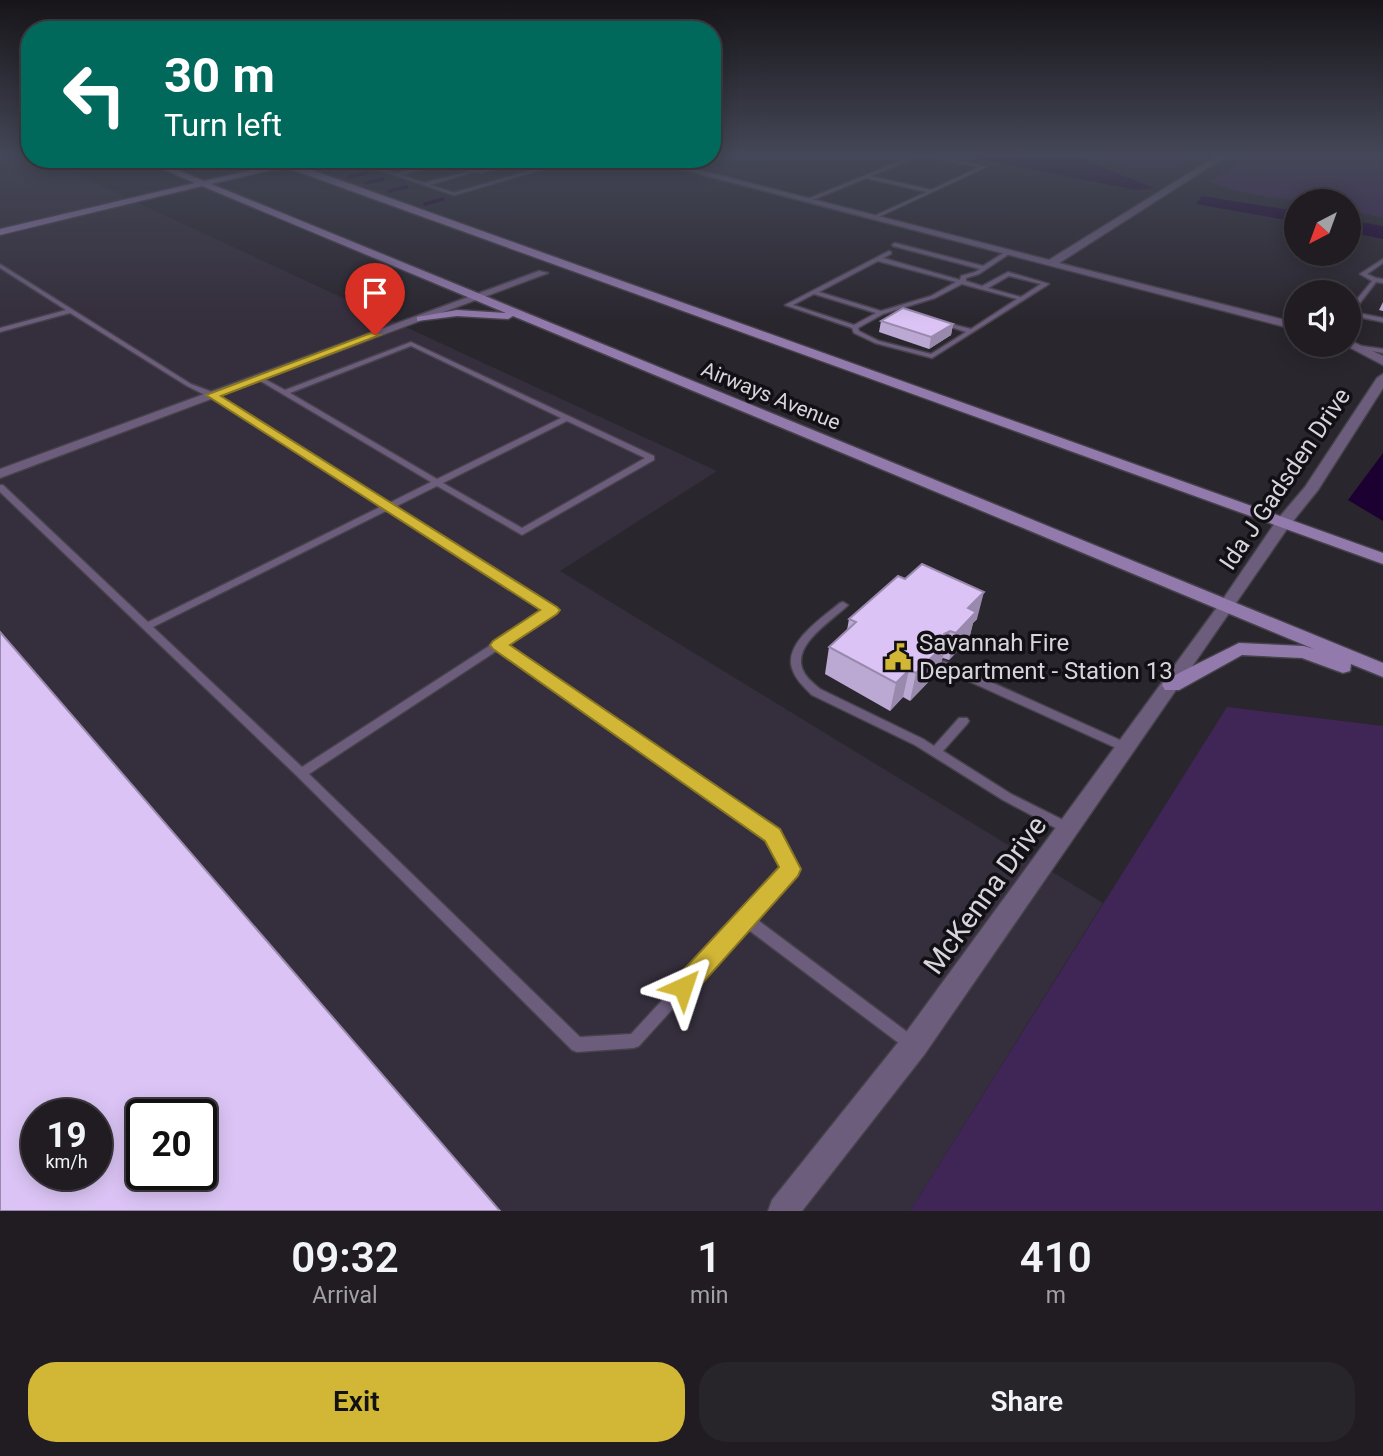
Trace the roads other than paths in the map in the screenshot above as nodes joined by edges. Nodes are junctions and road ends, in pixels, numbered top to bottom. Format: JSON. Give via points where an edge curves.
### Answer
{"nodes":[{"id":1,"x":92,"y":210,"type":"edge"},
{"id":2,"x":265,"y":210,"type":"edge"},
{"id":3,"x":409,"y":210,"type":"edge"},
{"id":4,"x":840,"y":210,"type":"edge"},
{"id":5,"x":892,"y":210,"type":"edge"},
{"id":6,"x":1137,"y":210,"type":"edge"},
{"id":7,"x":874,"y":218,"type":"junction"},
{"id":8,"x":0,"y":232,"type":"edge"},
{"id":9,"x":503,"y":244,"type":"junction"},
{"id":10,"x":895,"y":245,"type":"dead end"},
{"id":11,"x":1007,"y":253,"type":"junction"},
{"id":12,"x":890,"y":254,"type":"dead end"},
{"id":13,"x":879,"y":259,"type":"junction"},
{"id":14,"x":1383,"y":261,"type":"edge"},
{"id":15,"x":1050,"y":264,"type":"junction"},
{"id":16,"x":0,"y":266,"type":"edge"},
{"id":17,"x":984,"y":268,"type":"junction"},
{"id":18,"x":543,"y":273,"type":"junction"},
{"id":19,"x":424,"y":276,"type":"junction"},
{"id":20,"x":597,"y":278,"type":"junction"},
{"id":21,"x":1375,"y":280,"type":"junction"},
{"id":22,"x":962,"y":281,"type":"junction"},
{"id":23,"x":1383,"y":281,"type":"edge"},
{"id":24,"x":983,"y":288,"type":"junction"},
{"id":25,"x":814,"y":292,"type":"junction"},
{"id":26,"x":478,"y":297,"type":"junction"},
{"id":27,"x":1361,"y":298,"type":"edge"},
{"id":28,"x":1022,"y":299,"type":"junction"},
{"id":29,"x":904,"y":307,"type":"junction"},
{"id":30,"x":70,"y":311,"type":"junction"},
{"id":31,"x":835,"y":312,"type":"dead end"},
{"id":32,"x":881,"y":313,"type":"junction"},
{"id":33,"x":915,"y":314,"type":"edge"},
{"id":34,"x":1361,"y":315,"type":"edge"},
{"id":35,"x":826,"y":317,"type":"junction"},
{"id":36,"x":421,"y":319,"type":"junction"},
{"id":37,"x":1383,"y":320,"type":"edge"},
{"id":38,"x":533,"y":321,"type":"junction"},
{"id":39,"x":937,"y":321,"type":"edge"},
{"id":40,"x":1284,"y":324,"type":"edge"},
{"id":41,"x":855,"y":327,"type":"junction"},
{"id":42,"x":0,"y":330,"type":"edge"},
{"id":43,"x":971,"y":331,"type":"junction"},
{"id":44,"x":1362,"y":348,"type":"joint"},
{"id":45,"x":1383,"y":351,"type":"edge"},
{"id":46,"x":1383,"y":361,"type":"edge"},
{"id":47,"x":259,"y":378,"type":"junction"},
{"id":48,"x":1383,"y":378,"type":"edge"},
{"id":49,"x":284,"y":393,"type":"junction"},
{"id":50,"x":212,"y":395,"type":"junction"},
{"id":51,"x":567,"y":418,"type":"junction"},
{"id":52,"x":0,"y":474,"type":"edge"},
{"id":53,"x":438,"y":482,"type":"junction"},
{"id":54,"x":0,"y":487,"type":"edge"},
{"id":55,"x":388,"y":507,"type":"junction"},
{"id":56,"x":1283,"y":523,"type":"junction"},
{"id":57,"x":1383,"y":559,"type":"edge"},
{"id":58,"x":843,"y":605,"type":"dead end"},
{"id":59,"x":1227,"y":606,"type":"junction"},
{"id":60,"x":147,"y":626,"type":"junction"},
{"id":61,"x":499,"y":645,"type":"junction"},
{"id":62,"x":944,"y":665,"type":"edge"},
{"id":63,"x":1383,"y":670,"type":"edge"},
{"id":64,"x":1383,"y":680,"type":"edge"},
{"id":65,"x":1172,"y":685,"type":"junction"},
{"id":66,"x":963,"y":721,"type":"dead end"},
{"id":67,"x":1127,"y":748,"type":"junction"},
{"id":68,"x":935,"y":752,"type":"junction"},
{"id":69,"x":301,"y":773,"type":"junction"},
{"id":70,"x":1069,"y":829,"type":"junction"},
{"id":71,"x":746,"y":919,"type":"junction"},
{"id":72,"x":914,"y":1045,"type":"junction"},
{"id":73,"x":783,"y":1211,"type":"edge"}],
"edges":[{"from":1,"to":8,"type":"main road"},
{"from":2,"to":19,"type":"main road","name":"Airways Avenue"},
{"from":3,"to":9,"type":"main road"},
{"from":4,"to":7,"type":"street"},
{"from":5,"to":7,"type":"lane"},
{"from":6,"to":15,"type":"street"},
{"from":7,"to":11,"type":"street"},
{"from":9,"to":18,"type":"main road","via":[[542,264],[547,269]]},
{"from":9,"to":20,"type":"main road"},
{"from":10,"to":17,"type":"lane"},
{"from":11,"to":15,"type":"street"},
{"from":11,"to":17,"type":"lane"},
{"from":12,"to":13,"type":"lane"},
{"from":13,"to":22,"type":"lane"},
{"from":13,"to":25,"type":"lane"},
{"from":14,"to":21,"type":"lane","via":[[1363,274]]},
{"from":15,"to":40,"type":"street"},
{"from":16,"to":30,"type":"lane"},
{"from":17,"to":22,"type":"lane"},
{"from":18,"to":20,"type":"main road"},
{"from":18,"to":26,"type":"street"},
{"from":19,"to":26,"type":"main road","name":"Airways Avenue"},
{"from":19,"to":36,"type":"main road","via":[[446,292],[445,302]]},
{"from":20,"to":56,"type":"main road"},
{"from":21,"to":23,"type":"lane"},
{"from":21,"to":27,"type":"lane"},
{"from":22,"to":24,"type":"lane"},
{"from":22,"to":29,"type":"lane","via":[[933,298]]},
{"from":24,"to":28,"type":"lane"},
{"from":24,"to":28,"type":"lane","via":[[1008,274],[1046,284]]},
{"from":25,"to":32,"type":"lane"},
{"from":25,"to":35,"type":"lane","via":[[788,305]]},
{"from":26,"to":36,"type":"street"},
{"from":26,"to":38,"type":"main road","name":"Airways Avenue"},
{"from":28,"to":43,"type":"lane"},
{"from":29,"to":32,"type":"lane"},
{"from":29,"to":33,"type":"lane"},
{"from":30,"to":42,"type":"lane"},
{"from":30,"to":50,"type":"lane","via":[[188,385]]},
{"from":31,"to":35,"type":"lane"},
{"from":32,"to":41,"type":"lane"},
{"from":34,"to":37,"type":"lane"},
{"from":35,"to":41,"type":"lane"},
{"from":36,"to":38,"type":"main road","via":[[457,313]]},
{"from":36,"to":47,"type":"street"},
{"from":38,"to":59,"type":"main road","name":"Airways Avenue"},
{"from":39,"to":43,"type":"lane"},
{"from":41,"to":43,"type":"lane","via":[[856,332],[877,342],[925,356]]},
{"from":44,"to":45,"type":"lane"},
{"from":44,"to":46,"type":"street"},
{"from":47,"to":49,"type":"lane"},
{"from":47,"to":50,"type":"street"},
{"from":48,"to":56,"type":"street","name":"Ida J Gadsden Drive","via":[[1311,490]]},
{"from":49,"to":51,"type":"lane","via":[[411,344]]},
{"from":49,"to":53,"type":"lane"},
{"from":50,"to":52,"type":"street"},
{"from":50,"to":55,"type":"lane"},
{"from":51,"to":53,"type":"lane"},
{"from":51,"to":53,"type":"lane","via":[[651,458],[522,532]]},
{"from":53,"to":55,"type":"lane"},
{"from":54,"to":60,"type":"lane"},
{"from":55,"to":60,"type":"lane"},
{"from":55,"to":61,"type":"lane","via":[[552,610]]},
{"from":56,"to":57,"type":"main road"},
{"from":56,"to":59,"type":"street","name":"Ida J Gadsden Drive"},
{"from":58,"to":68,"type":"lane","via":[[794,654],[802,681]]},
{"from":59,"to":63,"type":"main road","name":"Airways Avenue"},
{"from":59,"to":65,"type":"street","name":"McKenna Drive"},
{"from":60,"to":69,"type":"lane"},
{"from":61,"to":69,"type":"lane"},
{"from":61,"to":71,"type":"lane","via":[[773,835],[791,869]]},
{"from":62,"to":67,"type":"lane"},
{"from":64,"to":65,"type":"main road","via":[[1304,652],[1239,649]]},
{"from":65,"to":67,"type":"street","name":"McKenna Drive"},
{"from":66,"to":68,"type":"lane"},
{"from":67,"to":70,"type":"street","name":"McKenna Drive"},
{"from":68,"to":70,"type":"lane"},
{"from":69,"to":71,"type":"lane","via":[[578,1045],[634,1041]]},
{"from":70,"to":72,"type":"street","name":"McKenna Drive"},
{"from":71,"to":72,"type":"lane"},
{"from":72,"to":73,"type":"street","name":"McKenna Drive"}]}
